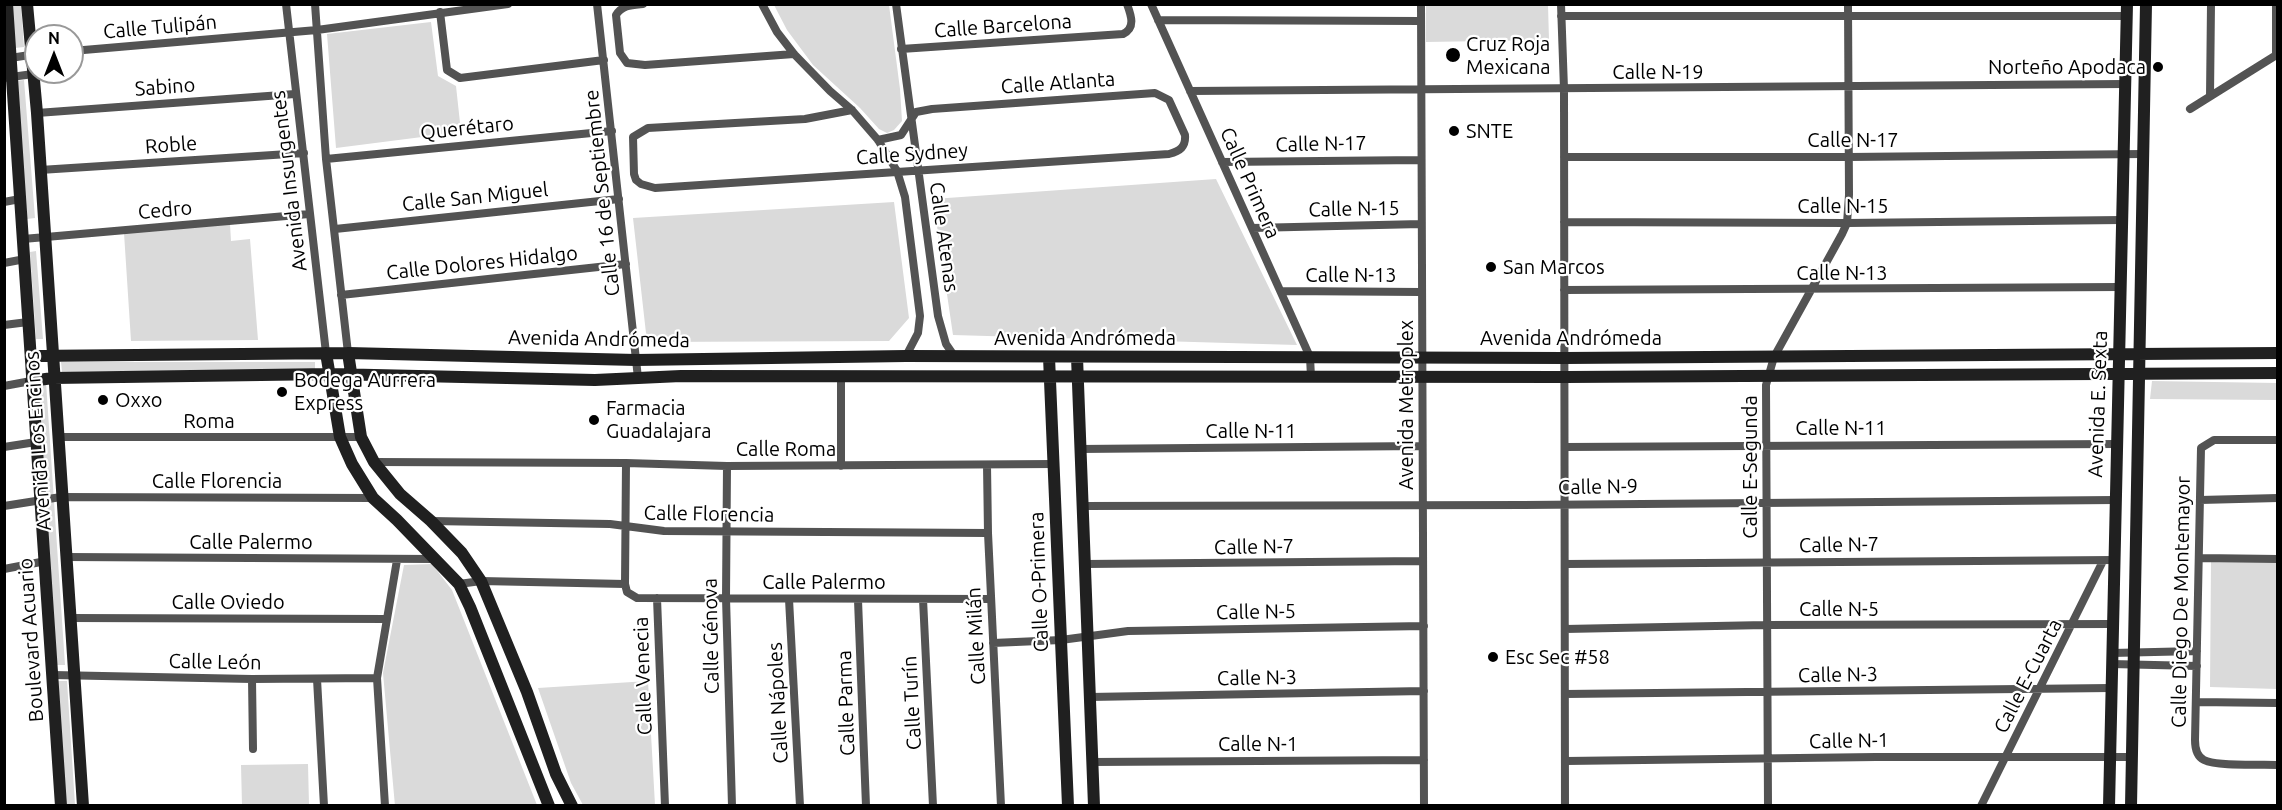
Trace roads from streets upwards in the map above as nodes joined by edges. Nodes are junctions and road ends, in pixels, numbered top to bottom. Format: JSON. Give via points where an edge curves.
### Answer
{"nodes":[{"id":1,"x":7,"y":4,"type":"edge"},
{"id":2,"x":27,"y":4,"type":"edge"},
{"id":3,"x":286,"y":4,"type":"edge"},
{"id":4,"x":315,"y":4,"type":"edge"},
{"id":5,"x":508,"y":4,"type":"edge"},
{"id":6,"x":597,"y":4,"type":"edge"},
{"id":7,"x":643,"y":4,"type":"edge"},
{"id":8,"x":762,"y":4,"type":"edge"},
{"id":9,"x":896,"y":4,"type":"edge"},
{"id":10,"x":1126,"y":4,"type":"edge"},
{"id":11,"x":1150,"y":4,"type":"edge"},
{"id":12,"x":1421,"y":4,"type":"edge"},
{"id":13,"x":1561,"y":4,"type":"edge"},
{"id":14,"x":1848,"y":4,"type":"edge"},
{"id":15,"x":2146,"y":4,"type":"edge"},
{"id":16,"x":2211,"y":4,"type":"edge"},
{"id":17,"x":2276,"y":4,"type":"edge"},
{"id":18,"x":2127,"y":10,"type":"edge"},
{"id":19,"x":440,"y":12,"type":"junction"},
{"id":20,"x":1561,"y":16,"type":"junction"},
{"id":21,"x":1848,"y":16,"type":"junction"},
{"id":22,"x":1158,"y":20,"type":"junction"},
{"id":23,"x":1421,"y":21,"type":"junction"},
{"id":24,"x":29,"y":24,"type":"edge"},
{"id":25,"x":317,"y":30,"type":"junction"},
{"id":26,"x":288,"y":33,"type":"junction"},
{"id":27,"x":901,"y":49,"type":"junction"},
{"id":28,"x":84,"y":50,"type":"edge"},
{"id":29,"x":794,"y":54,"type":"junction"},
{"id":30,"x":2277,"y":54,"type":"edge"},
{"id":31,"x":24,"y":56,"type":"edge"},
{"id":32,"x":7,"y":58,"type":"edge"},
{"id":33,"x":604,"y":60,"type":"junction"},
{"id":34,"x":24,"y":75,"type":"edge"},
{"id":35,"x":8,"y":77,"type":"edge"},
{"id":36,"x":34,"y":84,"type":"edge"},
{"id":37,"x":2125,"y":84,"type":"junction"},
{"id":38,"x":1848,"y":86,"type":"junction"},
{"id":39,"x":1564,"y":89,"type":"junction"},
{"id":40,"x":1421,"y":90,"type":"junction"},
{"id":41,"x":1190,"y":91,"type":"junction"},
{"id":42,"x":295,"y":94,"type":"junction"},
{"id":43,"x":2210,"y":96,"type":"junction"},
{"id":44,"x":2190,"y":109,"type":"dead end"},
{"id":45,"x":852,"y":110,"type":"junction"},
{"id":46,"x":37,"y":112,"type":"junction"},
{"id":47,"x":911,"y":117,"type":"junction"},
{"id":48,"x":612,"y":130,"type":"junction"},
{"id":49,"x":1185,"y":135,"type":"joint"},
{"id":50,"x":878,"y":140,"type":"junction"},
{"id":51,"x":10,"y":142,"type":"edge"},
{"id":52,"x":304,"y":153,"type":"junction"},
{"id":53,"x":2123,"y":154,"type":"junction"},
{"id":54,"x":2143,"y":154,"type":"junction"},
{"id":55,"x":1564,"y":157,"type":"junction"},
{"id":56,"x":1849,"y":158,"type":"junction"},
{"id":57,"x":326,"y":159,"type":"junction"},
{"id":58,"x":1421,"y":160,"type":"junction"},
{"id":59,"x":1222,"y":162,"type":"junction"},
{"id":60,"x":918,"y":169,"type":"junction"},
{"id":61,"x":40,"y":170,"type":"junction"},
{"id":62,"x":897,"y":171,"type":"junction"},
{"id":63,"x":20,"y":199,"type":"junction"},
{"id":64,"x":619,"y":199,"type":"junction"},
{"id":65,"x":4,"y":202,"type":"edge"},
{"id":66,"x":309,"y":214,"type":"junction"},
{"id":67,"x":2122,"y":220,"type":"junction"},
{"id":68,"x":1564,"y":222,"type":"junction"},
{"id":69,"x":1847,"y":223,"type":"junction"},
{"id":70,"x":1421,"y":225,"type":"junction"},
{"id":71,"x":926,"y":227,"type":"junction"},
{"id":72,"x":1252,"y":228,"type":"junction"},
{"id":73,"x":335,"y":229,"type":"junction"},
{"id":74,"x":909,"y":229,"type":"junction"},
{"id":75,"x":44,"y":237,"type":"junction"},
{"id":76,"x":23,"y":239,"type":"junction"},
{"id":77,"x":25,"y":259,"type":"junction"},
{"id":78,"x":4,"y":263,"type":"edge"},
{"id":79,"x":626,"y":264,"type":"junction"},
{"id":80,"x":2120,"y":287,"type":"junction"},
{"id":81,"x":1564,"y":290,"type":"junction"},
{"id":82,"x":1811,"y":290,"type":"junction"},
{"id":83,"x":1281,"y":291,"type":"junction"},
{"id":84,"x":1421,"y":292,"type":"junction"},
{"id":85,"x":342,"y":296,"type":"junction"},
{"id":86,"x":28,"y":322,"type":"junction"},
{"id":87,"x":4,"y":326,"type":"edge"},
{"id":88,"x":326,"y":353,"type":"junction"},
{"id":89,"x":348,"y":353,"type":"junction"},
{"id":90,"x":2277,"y":353,"type":"edge"},
{"id":91,"x":2119,"y":354,"type":"junction"},
{"id":92,"x":2140,"y":354,"type":"junction"},
{"id":93,"x":52,"y":355,"type":"junction"},
{"id":94,"x":31,"y":356,"type":"junction"},
{"id":95,"x":906,"y":356,"type":"junction"},
{"id":96,"x":955,"y":357,"type":"junction"},
{"id":97,"x":1049,"y":357,"type":"junction"},
{"id":98,"x":1077,"y":357,"type":"junction"},
{"id":99,"x":1310,"y":357,"type":"junction"},
{"id":100,"x":1774,"y":357,"type":"junction"},
{"id":101,"x":1422,"y":358,"type":"junction"},
{"id":102,"x":1565,"y":358,"type":"junction"},
{"id":103,"x":636,"y":360,"type":"junction"},
{"id":104,"x":2118,"y":373,"type":"junction"},
{"id":105,"x":2139,"y":373,"type":"junction"},
{"id":106,"x":2277,"y":373,"type":"edge"},
{"id":107,"x":330,"y":374,"type":"junction"},
{"id":108,"x":352,"y":374,"type":"junction"},
{"id":109,"x":1768,"y":375,"type":"junction"},
{"id":110,"x":1051,"y":376,"type":"junction"},
{"id":111,"x":1422,"y":376,"type":"junction"},
{"id":112,"x":841,"y":377,"type":"junction"},
{"id":113,"x":1077,"y":377,"type":"junction"},
{"id":114,"x":1311,"y":377,"type":"junction"},
{"id":115,"x":1565,"y":377,"type":"junction"},
{"id":116,"x":53,"y":378,"type":"junction"},
{"id":117,"x":638,"y":378,"type":"junction"},
{"id":118,"x":31,"y":381,"type":"junction"},
{"id":119,"x":4,"y":386,"type":"edge"},
{"id":120,"x":57,"y":437,"type":"junction"},
{"id":121,"x":340,"y":437,"type":"junction"},
{"id":122,"x":361,"y":437,"type":"junction"},
{"id":123,"x":2277,"y":440,"type":"edge"},
{"id":124,"x":36,"y":442,"type":"junction"},
{"id":125,"x":2117,"y":444,"type":"junction"},
{"id":126,"x":1766,"y":445,"type":"junction"},
{"id":127,"x":1422,"y":446,"type":"junction"},
{"id":128,"x":4,"y":447,"type":"edge"},
{"id":129,"x":1565,"y":447,"type":"junction"},
{"id":130,"x":1079,"y":448,"type":"junction"},
{"id":131,"x":374,"y":462,"type":"junction"},
{"id":132,"x":626,"y":463,"type":"junction"},
{"id":133,"x":1054,"y":464,"type":"junction"},
{"id":134,"x":987,"y":465,"type":"junction"},
{"id":135,"x":727,"y":466,"type":"junction"},
{"id":136,"x":841,"y":466,"type":"junction"},
{"id":137,"x":61,"y":497,"type":"junction"},
{"id":138,"x":373,"y":498,"type":"junction"},
{"id":139,"x":2277,"y":498,"type":"edge"},
{"id":140,"x":40,"y":500,"type":"junction"},
{"id":141,"x":2115,"y":500,"type":"junction"},
{"id":142,"x":2200,"y":500,"type":"junction"},
{"id":143,"x":1766,"y":502,"type":"junction"},
{"id":144,"x":1565,"y":504,"type":"junction"},
{"id":145,"x":1423,"y":505,"type":"junction"},
{"id":146,"x":4,"y":506,"type":"edge"},
{"id":147,"x":1082,"y":506,"type":"junction"},
{"id":148,"x":431,"y":521,"type":"junction"},
{"id":149,"x":625,"y":525,"type":"junction"},
{"id":150,"x":726,"y":532,"type":"junction"},
{"id":151,"x":988,"y":533,"type":"junction"},
{"id":152,"x":66,"y":558,"type":"junction"},
{"id":153,"x":2200,"y":558,"type":"junction"},
{"id":154,"x":436,"y":559,"type":"junction"},
{"id":155,"x":2277,"y":559,"type":"edge"},
{"id":156,"x":397,"y":560,"type":"junction"},
{"id":157,"x":2108,"y":560,"type":"junction"},
{"id":158,"x":46,"y":561,"type":"junction"},
{"id":159,"x":1423,"y":561,"type":"junction"},
{"id":160,"x":1767,"y":562,"type":"junction"},
{"id":161,"x":1085,"y":564,"type":"junction"},
{"id":162,"x":1565,"y":564,"type":"junction"},
{"id":163,"x":4,"y":569,"type":"edge"},
{"id":164,"x":482,"y":581,"type":"junction"},
{"id":165,"x":459,"y":584,"type":"junction"},
{"id":166,"x":625,"y":584,"type":"junction"},
{"id":167,"x":657,"y":598,"type":"junction"},
{"id":168,"x":726,"y":598,"type":"junction"},
{"id":169,"x":789,"y":599,"type":"junction"},
{"id":170,"x":923,"y":599,"type":"junction"},
{"id":171,"x":991,"y":599,"type":"junction"},
{"id":172,"x":858,"y":600,"type":"junction"},
{"id":173,"x":69,"y":618,"type":"junction"},
{"id":174,"x":386,"y":619,"type":"junction"},
{"id":175,"x":2112,"y":624,"type":"junction"},
{"id":176,"x":1767,"y":625,"type":"junction"},
{"id":177,"x":2073,"y":625,"type":"junction"},
{"id":178,"x":1424,"y":626,"type":"junction"},
{"id":179,"x":1565,"y":629,"type":"junction"},
{"id":180,"x":1088,"y":636,"type":"junction"},
{"id":181,"x":1061,"y":640,"type":"junction"},
{"id":182,"x":993,"y":643,"type":"junction"},
{"id":183,"x":2197,"y":651,"type":"junction"},
{"id":184,"x":2112,"y":659,"type":"junction"},
{"id":185,"x":2134,"y":659,"type":"junction"},
{"id":186,"x":2197,"y":666,"type":"junction"},
{"id":187,"x":53,"y":675,"type":"junction"},
{"id":188,"x":73,"y":675,"type":"junction"},
{"id":189,"x":377,"y":678,"type":"junction"},
{"id":190,"x":252,"y":679,"type":"junction"},
{"id":191,"x":317,"y":679,"type":"junction"},
{"id":192,"x":2111,"y":688,"type":"junction"},
{"id":193,"x":2040,"y":690,"type":"junction"},
{"id":194,"x":1425,"y":692,"type":"junction"},
{"id":195,"x":1768,"y":693,"type":"junction"},
{"id":196,"x":1566,"y":694,"type":"junction"},
{"id":197,"x":1090,"y":697,"type":"junction"},
{"id":198,"x":2196,"y":702,"type":"junction"},
{"id":199,"x":2277,"y":703,"type":"edge"},
{"id":200,"x":254,"y":749,"type":"dead end"},
{"id":201,"x":2110,"y":756,"type":"junction"},
{"id":202,"x":2006,"y":757,"type":"junction"},
{"id":203,"x":2133,"y":757,"type":"junction"},
{"id":204,"x":1768,"y":758,"type":"junction"},
{"id":205,"x":1424,"y":760,"type":"junction"},
{"id":206,"x":1566,"y":761,"type":"junction"},
{"id":207,"x":1092,"y":762,"type":"junction"},
{"id":208,"x":2277,"y":765,"type":"edge"},
{"id":209,"x":61,"y":806,"type":"edge"},
{"id":210,"x":83,"y":806,"type":"edge"},
{"id":211,"x":324,"y":806,"type":"edge"},
{"id":212,"x":386,"y":806,"type":"edge"},
{"id":213,"x":549,"y":806,"type":"edge"},
{"id":214,"x":572,"y":806,"type":"edge"},
{"id":215,"x":665,"y":806,"type":"edge"},
{"id":216,"x":732,"y":806,"type":"edge"},
{"id":217,"x":800,"y":806,"type":"edge"},
{"id":218,"x":866,"y":806,"type":"edge"},
{"id":219,"x":933,"y":806,"type":"edge"},
{"id":220,"x":1001,"y":806,"type":"edge"},
{"id":221,"x":1068,"y":806,"type":"edge"},
{"id":222,"x":1094,"y":806,"type":"edge"},
{"id":223,"x":1424,"y":806,"type":"edge"},
{"id":224,"x":1565,"y":806,"type":"edge"},
{"id":225,"x":1768,"y":806,"type":"edge"},
{"id":226,"x":1981,"y":806,"type":"edge"},
{"id":227,"x":2109,"y":806,"type":"edge"},
{"id":228,"x":2131,"y":806,"type":"edge"}],
"edges":[{"from":1,"to":32,"type":"street","name":"Boulevard Acuario"},
{"from":2,"to":24,"type":"street","name":"Avenida Los Encinos"},
{"from":3,"to":26,"type":"street","name":"Avenida Insurgentes"},
{"from":4,"to":25,"type":"street","name":"Avenida Insurgentes"},
{"from":5,"to":19,"type":"street","name":"Calle Tulipán"},
{"from":6,"to":33,"type":"street","name":"Calle 16 de Septiembre"},
{"from":7,"to":29,"type":"street","via":[[626,7],[616,15],[620,53],[627,63]]},
{"from":8,"to":29,"type":"street","name":"Calle Atenas"},
{"from":9,"to":27,"type":"street","name":"Calle Atenas"},
{"from":10,"to":27,"type":"street","name":"Calle Barcelona","via":[[1132,18],[1128,32],[1116,35]]},
{"from":11,"to":22,"type":"street","name":"Calle Primera"},
{"from":12,"to":23,"type":"street","name":"Avenida Metroplex"},
{"from":13,"to":20,"type":"street"},
{"from":14,"to":21,"type":"street","name":"Calle E-Segunda"},
{"from":15,"to":54,"type":"street","name":"Avenida E. Sexta"},
{"from":16,"to":43,"type":"street"},
{"from":17,"to":30,"type":"street"},
{"from":18,"to":21,"type":"street"},
{"from":18,"to":37,"type":"street","name":"Avenida E. Sexta"},
{"from":19,"to":25,"type":"street","name":"Calle Tulipán"},
{"from":19,"to":33,"type":"street","via":[[447,70],[460,78]]},
{"from":20,"to":21,"type":"street"},
{"from":20,"to":39,"type":"street"},
{"from":21,"to":38,"type":"street","name":"Calle E-Segunda"},
{"from":22,"to":23,"type":"street"},
{"from":22,"to":41,"type":"street","name":"Calle Primera"},
{"from":23,"to":40,"type":"street","name":"Avenida Metroplex"},
{"from":25,"to":26,"type":"street","name":"Calle Tulipán"},
{"from":25,"to":57,"type":"street","name":"Avenida Insurgentes"},
{"from":26,"to":28,"type":"street","name":"Calle Tulipán"},
{"from":26,"to":42,"type":"street","name":"Avenida Insurgentes"},
{"from":27,"to":47,"type":"street","name":"Calle Atenas"},
{"from":29,"to":45,"type":"street","name":"Calle Atenas"},
{"from":30,"to":43,"type":"street"},
{"from":31,"to":32,"type":"street"},
{"from":32,"to":35,"type":"street","name":"Boulevard Acuario"},
{"from":33,"to":48,"type":"street","name":"Calle 16 de Septiembre"},
{"from":34,"to":35,"type":"street"},
{"from":35,"to":51,"type":"street","name":"Boulevard Acuario"},
{"from":36,"to":46,"type":"street","name":"Avenida Los Encinos"},
{"from":37,"to":38,"type":"street","name":"Calle N-19"},
{"from":37,"to":53,"type":"street","name":"Avenida E. Sexta"},
{"from":38,"to":39,"type":"street","name":"Calle N-19"},
{"from":38,"to":56,"type":"street","name":"Calle E-Segunda"},
{"from":39,"to":40,"type":"street","name":"Calle N-19"},
{"from":39,"to":55,"type":"street"},
{"from":40,"to":41,"type":"street","name":"Calle N-19"},
{"from":40,"to":58,"type":"street","name":"Avenida Metroplex"},
{"from":41,"to":59,"type":"street","name":"Calle Primera"},
{"from":42,"to":46,"type":"street","name":"Sabino"},
{"from":42,"to":52,"type":"street","name":"Avenida Insurgentes"},
{"from":43,"to":44,"type":"street"},
{"from":45,"to":50,"type":"street","name":"Calle Atenas"},
{"from":45,"to":62,"type":"street","name":"Calle Sydney","via":[[806,119],[648,128],[633,136],[634,174],[640,184],[655,188]]},
{"from":46,"to":61,"type":"street","name":"Avenida Los Encinos"},
{"from":47,"to":49,"type":"street","name":"Calle Atlanta","via":[[916,112],[945,107],[1155,93],[1169,100]]},
{"from":47,"to":50,"type":"street","via":[[901,135]]},
{"from":47,"to":60,"type":"street","name":"Calle Atenas"},
{"from":48,"to":57,"type":"street","name":"Querétaro"},
{"from":48,"to":64,"type":"street","name":"Calle 16 de Septiembre"},
{"from":49,"to":60,"type":"street","name":"Calle Sydney","via":[[1184,146],[1169,154]]},
{"from":50,"to":62,"type":"street","name":"Calle Atenas"},
{"from":51,"to":63,"type":"street","name":"Boulevard Acuario"},
{"from":52,"to":61,"type":"street","name":"Roble"},
{"from":52,"to":66,"type":"street","name":"Avenida Insurgentes"},
{"from":53,"to":54,"type":"street","name":"Calle N-17"},
{"from":53,"to":56,"type":"street","name":"Calle N-17"},
{"from":53,"to":67,"type":"street","name":"Avenida E. Sexta"},
{"from":54,"to":92,"type":"street","name":"Avenida E. Sexta"},
{"from":55,"to":56,"type":"street","name":"Calle N-17"},
{"from":55,"to":68,"type":"street"},
{"from":56,"to":69,"type":"street","name":"Calle E-Segunda"},
{"from":57,"to":73,"type":"street","name":"Avenida Insurgentes"},
{"from":58,"to":59,"type":"street","name":"Calle N-17"},
{"from":58,"to":70,"type":"street","name":"Avenida Metroplex"},
{"from":59,"to":72,"type":"street","name":"Calle Primera"},
{"from":60,"to":62,"type":"street","name":"Calle Sydney"},
{"from":60,"to":71,"type":"street","name":"Calle Atenas"},
{"from":61,"to":75,"type":"street","name":"Avenida Los Encinos"},
{"from":62,"to":74,"type":"street","name":"Calle Atenas"},
{"from":63,"to":65,"type":"street"},
{"from":63,"to":76,"type":"street","name":"Boulevard Acuario"},
{"from":64,"to":73,"type":"street","name":"Calle San Miguel"},
{"from":64,"to":79,"type":"street","name":"Calle 16 de Septiembre"},
{"from":66,"to":75,"type":"street","name":"Cedro"},
{"from":66,"to":88,"type":"street","name":"Avenida Insurgentes"},
{"from":67,"to":69,"type":"street","name":"Calle N-15"},
{"from":67,"to":80,"type":"street","name":"Avenida E. Sexta"},
{"from":68,"to":69,"type":"street","name":"Calle N-15"},
{"from":68,"to":81,"type":"street"},
{"from":69,"to":82,"type":"street","name":"Calle E-Segunda"},
{"from":70,"to":72,"type":"street","name":"Calle N-15"},
{"from":70,"to":84,"type":"street","name":"Avenida Metroplex"},
{"from":71,"to":74,"type":"street"},
{"from":71,"to":96,"type":"street","name":"Calle Atenas","via":[[938,316],[946,344]]},
{"from":72,"to":83,"type":"street","name":"Calle Primera"},
{"from":73,"to":85,"type":"street","name":"Avenida Insurgentes"},
{"from":74,"to":95,"type":"street","name":"Calle Atenas","via":[[920,316],[918,333]]},
{"from":75,"to":76,"type":"street","name":"Cedro"},
{"from":75,"to":93,"type":"street","name":"Avenida Los Encinos"},
{"from":76,"to":77,"type":"street","name":"Boulevard Acuario"},
{"from":77,"to":78,"type":"street"},
{"from":77,"to":86,"type":"street","name":"Boulevard Acuario"},
{"from":79,"to":85,"type":"street","name":"Calle Dolores Hidalgo"},
{"from":79,"to":103,"type":"street","name":"Calle 16 de Septiembre"},
{"from":80,"to":82,"type":"street","name":"Calle N-13"},
{"from":80,"to":91,"type":"street","name":"Avenida E. Sexta"},
{"from":81,"to":82,"type":"street","name":"Calle N-13"},
{"from":81,"to":102,"type":"street"},
{"from":82,"to":100,"type":"street","name":"Calle E-Segunda"},
{"from":83,"to":84,"type":"street","name":"Calle N-13"},
{"from":83,"to":99,"type":"street","name":"Calle Primera"},
{"from":84,"to":101,"type":"street","name":"Avenida Metroplex"},
{"from":85,"to":89,"type":"street","name":"Avenida Insurgentes"},
{"from":86,"to":87,"type":"street"},
{"from":86,"to":94,"type":"street","name":"Boulevard Acuario"},
{"from":88,"to":89,"type":"street","name":"Avenida Andrómeda"},
{"from":88,"to":93,"type":"street","name":"Avenida Andrómeda"},
{"from":88,"to":107,"type":"street"},
{"from":89,"to":103,"type":"street","name":"Avenida Andrómeda"},
{"from":89,"to":108,"type":"street"},
{"from":90,"to":92,"type":"street","name":"Avenida Andrómeda"},
{"from":91,"to":92,"type":"street","name":"Avenida Andrómeda"},
{"from":91,"to":100,"type":"street","name":"Avenida Andrómeda"},
{"from":91,"to":104,"type":"street","name":"Avenida E. Sexta"},
{"from":92,"to":105,"type":"street","name":"Avenida E. Sexta"},
{"from":93,"to":94,"type":"street","name":"Avenida Andrómeda"},
{"from":93,"to":116,"type":"street","name":"Avenida Los Encinos"},
{"from":94,"to":118,"type":"street","name":"Boulevard Acuario"},
{"from":95,"to":96,"type":"street","name":"Avenida Andrómeda"},
{"from":95,"to":103,"type":"street","name":"Avenida Andrómeda"},
{"from":96,"to":97,"type":"street","name":"Avenida Andrómeda"},
{"from":97,"to":98,"type":"street","name":"Avenida Andrómeda"},
{"from":97,"to":110,"type":"street","name":"Calle O-Primera"},
{"from":98,"to":99,"type":"street","name":"Avenida Andrómeda"},
{"from":98,"to":113,"type":"street"},
{"from":99,"to":101,"type":"street","name":"Avenida Andrómeda"},
{"from":99,"to":114,"type":"street","name":"Calle Primera"},
{"from":100,"to":102,"type":"street","name":"Avenida Andrómeda"},
{"from":100,"to":109,"type":"street","name":"Calle E-Segunda"},
{"from":101,"to":102,"type":"street","name":"Avenida Andrómeda"},
{"from":101,"to":111,"type":"street","name":"Avenida Metroplex"},
{"from":102,"to":115,"type":"street"},
{"from":103,"to":117,"type":"street","name":"Calle 16 de Septiembre"},
{"from":104,"to":105,"type":"street","name":"Avenida Andrómeda"},
{"from":104,"to":109,"type":"street","name":"Avenida Andrómeda"},
{"from":104,"to":125,"type":"street","name":"Avenida E. Sexta"},
{"from":105,"to":106,"type":"street","name":"Avenida Andrómeda"},
{"from":105,"to":185,"type":"street","name":"Avenida E. Sexta"},
{"from":107,"to":108,"type":"street","name":"Avenida Andrómeda"},
{"from":107,"to":116,"type":"street","name":"Avenida Andrómeda"},
{"from":107,"to":121,"type":"street"},
{"from":108,"to":117,"type":"street","name":"Avenida Andrómeda"},
{"from":108,"to":122,"type":"street"},
{"from":109,"to":115,"type":"street","name":"Avenida Andrómeda"},
{"from":109,"to":126,"type":"street","name":"Calle E-Segunda"},
{"from":110,"to":112,"type":"street","name":"Avenida Andrómeda"},
{"from":110,"to":113,"type":"street","name":"Avenida Andrómeda"},
{"from":110,"to":133,"type":"street","name":"Calle O-Primera"},
{"from":111,"to":114,"type":"street","name":"Avenida Andrómeda"},
{"from":111,"to":115,"type":"street","name":"Avenida Andrómeda"},
{"from":111,"to":127,"type":"street","name":"Avenida Metroplex"},
{"from":112,"to":117,"type":"street","name":"Avenida Andrómeda"},
{"from":112,"to":136,"type":"street"},
{"from":113,"to":114,"type":"street","name":"Avenida Andrómeda"},
{"from":113,"to":130,"type":"street"},
{"from":115,"to":129,"type":"street"},
{"from":116,"to":118,"type":"street","name":"Avenida Andrómeda"},
{"from":116,"to":120,"type":"street","name":"Avenida Los Encinos"},
{"from":118,"to":119,"type":"street"},
{"from":118,"to":124,"type":"street","name":"Boulevard Acuario"},
{"from":120,"to":121,"type":"street","name":"Roma"},
{"from":120,"to":137,"type":"street","name":"Avenida Los Encinos"},
{"from":121,"to":122,"type":"street","name":"Roma"},
{"from":121,"to":138,"type":"street"},
{"from":122,"to":131,"type":"street"},
{"from":123,"to":142,"type":"street","name":"Calle Diego De Montemayor","via":[[2214,440],[2201,448]]},
{"from":124,"to":128,"type":"street"},
{"from":124,"to":140,"type":"street","name":"Boulevard Acuario"},
{"from":125,"to":126,"type":"street","name":"Calle N-11"},
{"from":125,"to":141,"type":"street","name":"Avenida E. Sexta"},
{"from":126,"to":129,"type":"street","name":"Calle N-11"},
{"from":126,"to":143,"type":"street","name":"Calle E-Segunda"},
{"from":127,"to":130,"type":"street","name":"Calle N-11"},
{"from":127,"to":145,"type":"street","name":"Avenida Metroplex"},
{"from":129,"to":144,"type":"street"},
{"from":130,"to":147,"type":"street"},
{"from":131,"to":132,"type":"street","name":"Calle Roma"},
{"from":131,"to":148,"type":"street","via":[[400,494]]},
{"from":132,"to":135,"type":"street","name":"Calle Roma"},
{"from":132,"to":149,"type":"street"},
{"from":133,"to":134,"type":"street","name":"Calle Roma"},
{"from":133,"to":181,"type":"street","name":"Calle O-Primera"},
{"from":134,"to":136,"type":"street","name":"Calle Roma"},
{"from":134,"to":151,"type":"street","name":"Calle Milán"},
{"from":135,"to":136,"type":"street","name":"Calle Roma"},
{"from":135,"to":150,"type":"street","name":"Calle Génova"},
{"from":137,"to":138,"type":"street","name":"Calle Florencia"},
{"from":137,"to":140,"type":"street","name":"Calle Florencia"},
{"from":137,"to":152,"type":"street","name":"Avenida Los Encinos"},
{"from":138,"to":154,"type":"street"},
{"from":139,"to":142,"type":"street"},
{"from":140,"to":146,"type":"street","name":"Calle Florencia"},
{"from":140,"to":158,"type":"street","name":"Boulevard Acuario"},
{"from":141,"to":143,"type":"street","name":"Calle N-9"},
{"from":141,"to":157,"type":"street","name":"Avenida E. Sexta"},
{"from":142,"to":153,"type":"street","name":"Calle Diego De Montemayor"},
{"from":143,"to":144,"type":"street","name":"Calle N-9"},
{"from":143,"to":160,"type":"street","name":"Calle E-Segunda"},
{"from":144,"to":145,"type":"street","name":"Calle N-9"},
{"from":144,"to":162,"type":"street"},
{"from":145,"to":147,"type":"street","name":"Calle N-9"},
{"from":145,"to":159,"type":"street","name":"Avenida Metroplex"},
{"from":147,"to":161,"type":"street"},
{"from":148,"to":149,"type":"street","name":"Calle Florencia"},
{"from":148,"to":164,"type":"street"},
{"from":149,"to":150,"type":"street","name":"Calle Florencia","via":[[642,530]]},
{"from":149,"to":166,"type":"street"},
{"from":150,"to":151,"type":"street","name":"Calle Florencia"},
{"from":150,"to":168,"type":"street","name":"Calle Génova"},
{"from":151,"to":171,"type":"street","name":"Calle Milán"},
{"from":152,"to":156,"type":"street","name":"Calle Palermo"},
{"from":152,"to":173,"type":"street","name":"Avenida Los Encinos"},
{"from":153,"to":155,"type":"street"},
{"from":153,"to":183,"type":"street","name":"Calle Diego De Montemayor"},
{"from":154,"to":156,"type":"street","name":"Calle Palermo"},
{"from":154,"to":165,"type":"street"},
{"from":156,"to":174,"type":"street"},
{"from":157,"to":160,"type":"street","name":"Calle N-7"},
{"from":157,"to":175,"type":"street","name":"Avenida E. Sexta"},
{"from":157,"to":177,"type":"street","name":"Calle E-Cuarta"},
{"from":158,"to":163,"type":"street"},
{"from":158,"to":187,"type":"street","name":"Boulevard Acuario"},
{"from":159,"to":161,"type":"street","name":"Calle N-7"},
{"from":159,"to":178,"type":"street","name":"Avenida Metroplex"},
{"from":160,"to":162,"type":"street","name":"Calle N-7"},
{"from":160,"to":176,"type":"street","name":"Calle E-Segunda"},
{"from":161,"to":180,"type":"street"},
{"from":162,"to":179,"type":"street"},
{"from":164,"to":165,"type":"street"},
{"from":164,"to":166,"type":"street"},
{"from":164,"to":214,"type":"street"},
{"from":165,"to":213,"type":"street"},
{"from":166,"to":167,"type":"street","name":"Calle Venecia","via":[[627,592],[637,598]]},
{"from":167,"to":168,"type":"street","name":"Calle Palermo"},
{"from":167,"to":215,"type":"street","name":"Calle Venecia"},
{"from":168,"to":169,"type":"street","name":"Calle Palermo"},
{"from":168,"to":216,"type":"street","name":"Calle Génova"},
{"from":169,"to":172,"type":"street","name":"Calle Palermo"},
{"from":169,"to":217,"type":"street","name":"Calle Nápoles"},
{"from":170,"to":171,"type":"street","name":"Calle Palermo"},
{"from":170,"to":172,"type":"street","name":"Calle Palermo"},
{"from":170,"to":219,"type":"street","name":"Calle Turín"},
{"from":171,"to":182,"type":"street","name":"Calle Milán"},
{"from":172,"to":218,"type":"street","name":"Calle Parma"},
{"from":173,"to":174,"type":"street","name":"Calle Oviedo"},
{"from":173,"to":188,"type":"street","name":"Avenida Los Encinos"},
{"from":174,"to":189,"type":"street"},
{"from":175,"to":177,"type":"street","name":"Calle N-5"},
{"from":175,"to":184,"type":"street","name":"Avenida E. Sexta"},
{"from":176,"to":177,"type":"street","name":"Calle N-5"},
{"from":176,"to":179,"type":"street","name":"Calle N-5"},
{"from":176,"to":195,"type":"street","name":"Calle E-Segunda"},
{"from":177,"to":193,"type":"street","name":"Calle E-Cuarta"},
{"from":178,"to":180,"type":"street","name":"Calle N-5","via":[[1128,631]]},
{"from":178,"to":194,"type":"street","name":"Avenida Metroplex"},
{"from":179,"to":196,"type":"street"},
{"from":180,"to":181,"type":"street","name":"Calle N-5"},
{"from":180,"to":197,"type":"street"},
{"from":181,"to":182,"type":"street","name":"Calle N-5"},
{"from":181,"to":221,"type":"street","name":"Calle O-Primera"},
{"from":182,"to":220,"type":"street","name":"Calle Milán"},
{"from":183,"to":185,"type":"street"},
{"from":183,"to":186,"type":"street","name":"Calle Diego De Montemayor"},
{"from":184,"to":185,"type":"street"},
{"from":184,"to":192,"type":"street","name":"Avenida E. Sexta"},
{"from":185,"to":186,"type":"street"},
{"from":185,"to":203,"type":"street","name":"Avenida E. Sexta"},
{"from":186,"to":198,"type":"street","name":"Calle Diego De Montemayor"},
{"from":187,"to":188,"type":"street","name":"Calle León"},
{"from":187,"to":209,"type":"street","name":"Boulevard Acuario"},
{"from":188,"to":190,"type":"street","name":"Calle León"},
{"from":188,"to":210,"type":"street","name":"Avenida Los Encinos"},
{"from":189,"to":191,"type":"street","name":"Calle León"},
{"from":189,"to":212,"type":"street"},
{"from":190,"to":191,"type":"street","name":"Calle León"},
{"from":190,"to":200,"type":"street"},
{"from":191,"to":211,"type":"street"},
{"from":192,"to":193,"type":"street","name":"Calle N-3"},
{"from":192,"to":201,"type":"street","name":"Avenida E. Sexta"},
{"from":193,"to":195,"type":"street","name":"Calle N-3"},
{"from":193,"to":202,"type":"street","name":"Calle E-Cuarta"},
{"from":194,"to":197,"type":"street","name":"Calle N-3"},
{"from":194,"to":205,"type":"street","name":"Avenida Metroplex"},
{"from":195,"to":196,"type":"street","name":"Calle N-3"},
{"from":195,"to":204,"type":"street","name":"Calle E-Segunda"},
{"from":196,"to":206,"type":"street"},
{"from":197,"to":207,"type":"street"},
{"from":198,"to":199,"type":"street"},
{"from":198,"to":208,"type":"street","name":"Calle Diego De Montemayor","via":[[2195,747],[2204,760]]},
{"from":201,"to":202,"type":"street","name":"Calle N-1"},
{"from":201,"to":203,"type":"street","name":"Calle N-1"},
{"from":201,"to":227,"type":"street","name":"Avenida E. Sexta"},
{"from":202,"to":204,"type":"street","name":"Calle N-1"},
{"from":202,"to":226,"type":"street","name":"Calle E-Cuarta"},
{"from":203,"to":228,"type":"street","name":"Avenida E. Sexta"},
{"from":204,"to":206,"type":"street","name":"Calle N-1"},
{"from":204,"to":225,"type":"street","name":"Calle E-Segunda"},
{"from":205,"to":207,"type":"street","name":"Calle N-1"},
{"from":205,"to":223,"type":"street","name":"Avenida Metroplex"},
{"from":206,"to":224,"type":"street"},
{"from":207,"to":222,"type":"street"}]}
